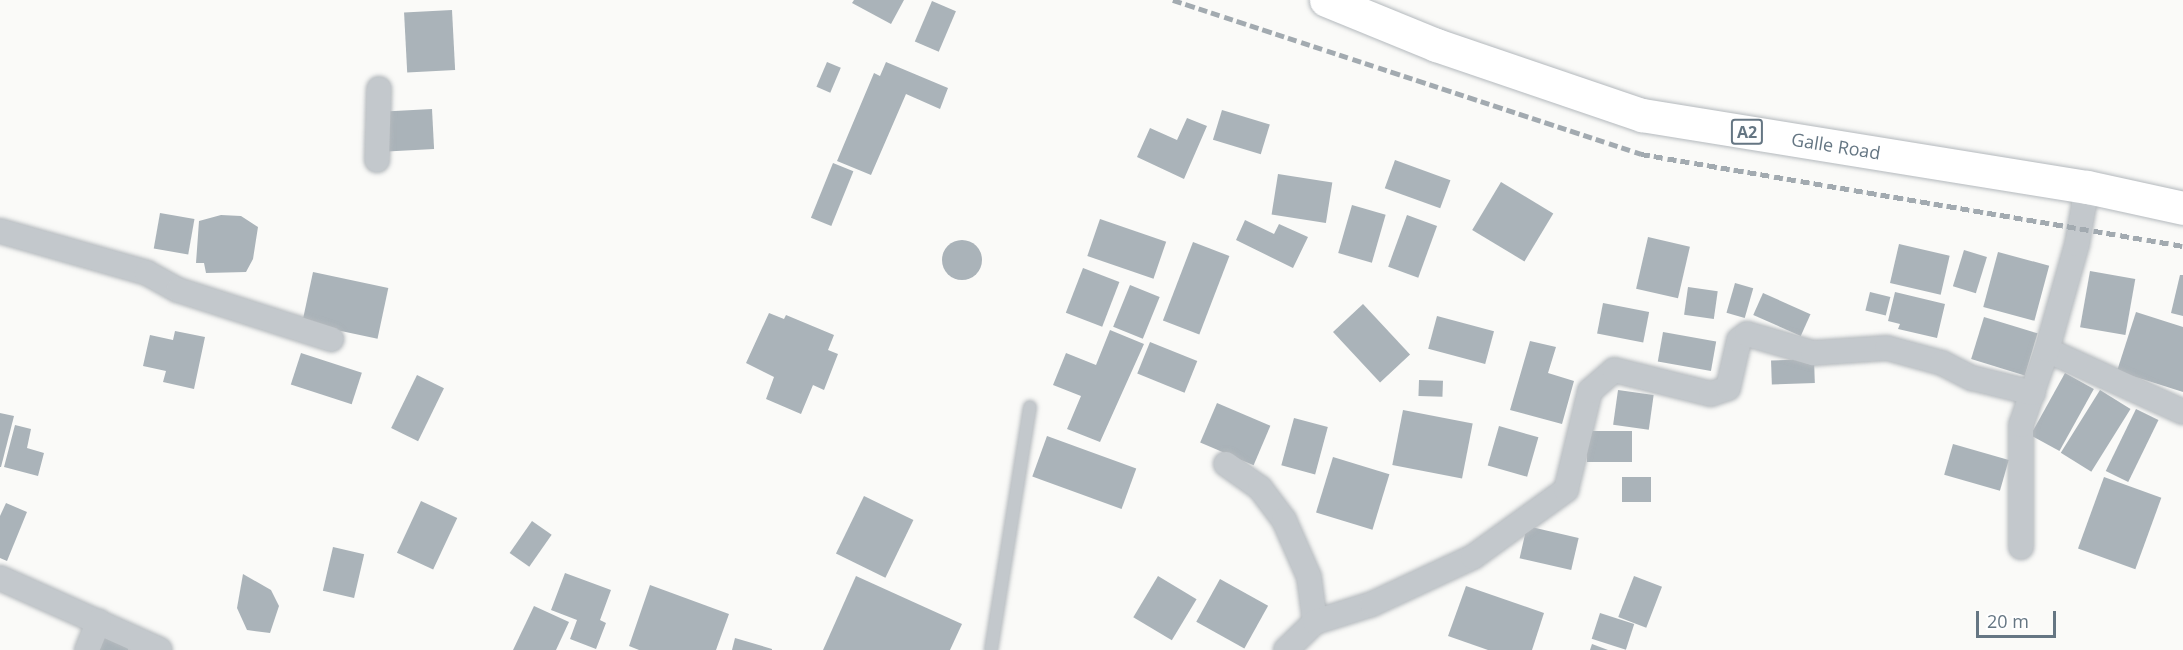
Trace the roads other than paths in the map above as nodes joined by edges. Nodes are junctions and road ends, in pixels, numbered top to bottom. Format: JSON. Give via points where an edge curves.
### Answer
{"nodes":[{"id":1,"x":1326,"y":0,"type":"edge"},
{"id":2,"x":379,"y":89,"type":"dead end"},
{"id":3,"x":377,"y":160,"type":"dead end"},
{"id":4,"x":2087,"y":187,"type":"junction"},
{"id":5,"x":2183,"y":208,"type":"edge"},
{"id":6,"x":0,"y":231,"type":"edge"},
{"id":7,"x":331,"y":339,"type":"dead end"},
{"id":8,"x":2047,"y":350,"type":"junction"},
{"id":9,"x":2033,"y":393,"type":"junction"},
{"id":10,"x":1030,"y":407,"type":"dead end"},
{"id":11,"x":2183,"y":412,"type":"edge"},
{"id":12,"x":1226,"y":464,"type":"dead end"},
{"id":13,"x":2021,"y":547,"type":"dead end"},
{"id":14,"x":0,"y":578,"type":"edge"},
{"id":15,"x":99,"y":621,"type":"junction"},
{"id":16,"x":1315,"y":622,"type":"junction"},
{"id":17,"x":87,"y":650,"type":"edge"},
{"id":18,"x":160,"y":650,"type":"edge"},
{"id":19,"x":991,"y":650,"type":"edge"},
{"id":20,"x":1286,"y":650,"type":"edge"}],
"edges":[{"from":1,"to":4,"type":"highway","name":"Galle Road","number":"A2","via":[[1436,45],[1642,115]]},
{"from":2,"to":3,"type":"street"},
{"from":4,"to":5,"type":"highway","name":"Galle Road","number":"A2"},
{"from":4,"to":8,"type":"street","via":[[2077,243]]},
{"from":6,"to":7,"type":"street","via":[[147,273],[178,290]]},
{"from":8,"to":9,"type":"street"},
{"from":8,"to":11,"type":"street"},
{"from":9,"to":13,"type":"street","via":[[2021,425]]},
{"from":9,"to":16,"type":"street","via":[[1972,378],[1942,363],[1887,348],[1813,353],[1747,334],[1739,340],[1728,388],[1711,394],[1614,370],[1590,391],[1566,490],[1473,557],[1372,604]]},
{"from":10,"to":19,"type":"lane"},
{"from":12,"to":16,"type":"street","via":[[1260,488],[1284,520],[1309,577]]},
{"from":14,"to":15,"type":"street"},
{"from":15,"to":17,"type":"street"},
{"from":15,"to":18,"type":"street"},
{"from":16,"to":20,"type":"street"}]}
